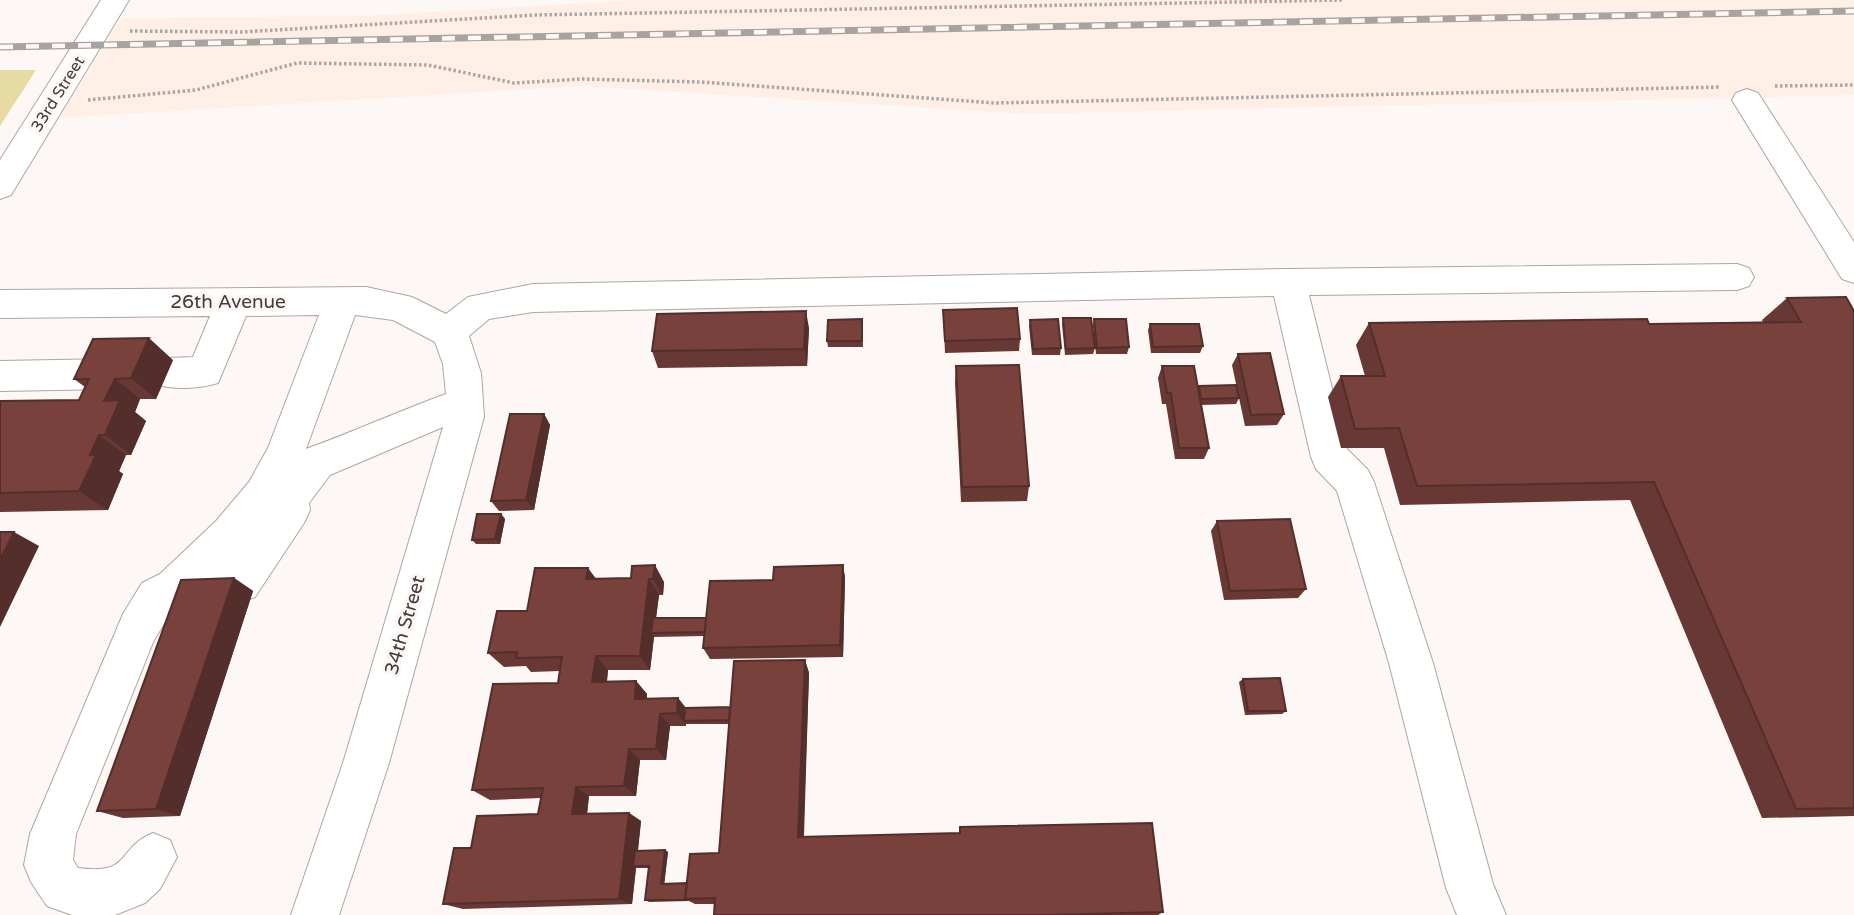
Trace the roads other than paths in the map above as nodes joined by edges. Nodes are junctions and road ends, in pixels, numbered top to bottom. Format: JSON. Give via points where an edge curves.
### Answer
{"nodes":[{"id":1,"x":115,"y":0,"type":"edge"},
{"id":2,"x":1749,"y":91,"type":"road end"},
{"id":3,"x":0,"y":187,"type":"edge"},
{"id":4,"x":1854,"y":270,"type":"edge"},
{"id":5,"x":1737,"y":277,"type":"dead end"},
{"id":6,"x":1288,"y":282,"type":"junction"},
{"id":7,"x":234,"y":302,"type":"junction"},
{"id":8,"x":342,"y":302,"type":"junction"},
{"id":9,"x":0,"y":304,"type":"edge"},
{"id":10,"x":449,"y":332,"type":"junction"},
{"id":11,"x":167,"y":373,"type":"dead end"},
{"id":12,"x":112,"y":374,"type":"edge"},
{"id":13,"x":0,"y":376,"type":"edge"},
{"id":14,"x":465,"y":403,"type":"junction"},
{"id":15,"x":175,"y":588,"type":"junction"},
{"id":16,"x":153,"y":857,"type":"dead end"},
{"id":17,"x":315,"y":915,"type":"edge"},
{"id":18,"x":1482,"y":915,"type":"edge"}],
"edges":[{"from":1,"to":3,"type":"street","name":"33rd Street"},
{"from":2,"to":4,"type":"street"},
{"from":5,"to":6,"type":"street"},
{"from":6,"to":10,"type":"street","via":[[533,298],[480,307]]},
{"from":6,"to":18,"type":"street","via":[[1330,457],[1354,482]]},
{"from":7,"to":8,"type":"street","name":"26th Avenue"},
{"from":7,"to":9,"type":"street","name":"26th Avenue"},
{"from":7,"to":11,"type":"street","via":[[205,372]]},
{"from":8,"to":10,"type":"street","name":"26th Avenue","via":[[400,307]]},
{"from":8,"to":15,"type":"street","via":[[285,453],[263,494]]},
{"from":10,"to":14,"type":"street","name":"34th Street","via":[[462,357]]},
{"from":12,"to":13,"type":"street"},
{"from":14,"to":15,"type":"street","via":[[386,432],[336,457],[333,471],[306,506],[290,510],[240,583]]},
{"from":14,"to":17,"type":"street","name":"34th Street","via":[[465,417],[366,762]]},
{"from":15,"to":16,"type":"street","via":[[157,597],[138,628],[53,834],[48,866],[64,890],[86,895],[107,893],[136,881]]}]}
